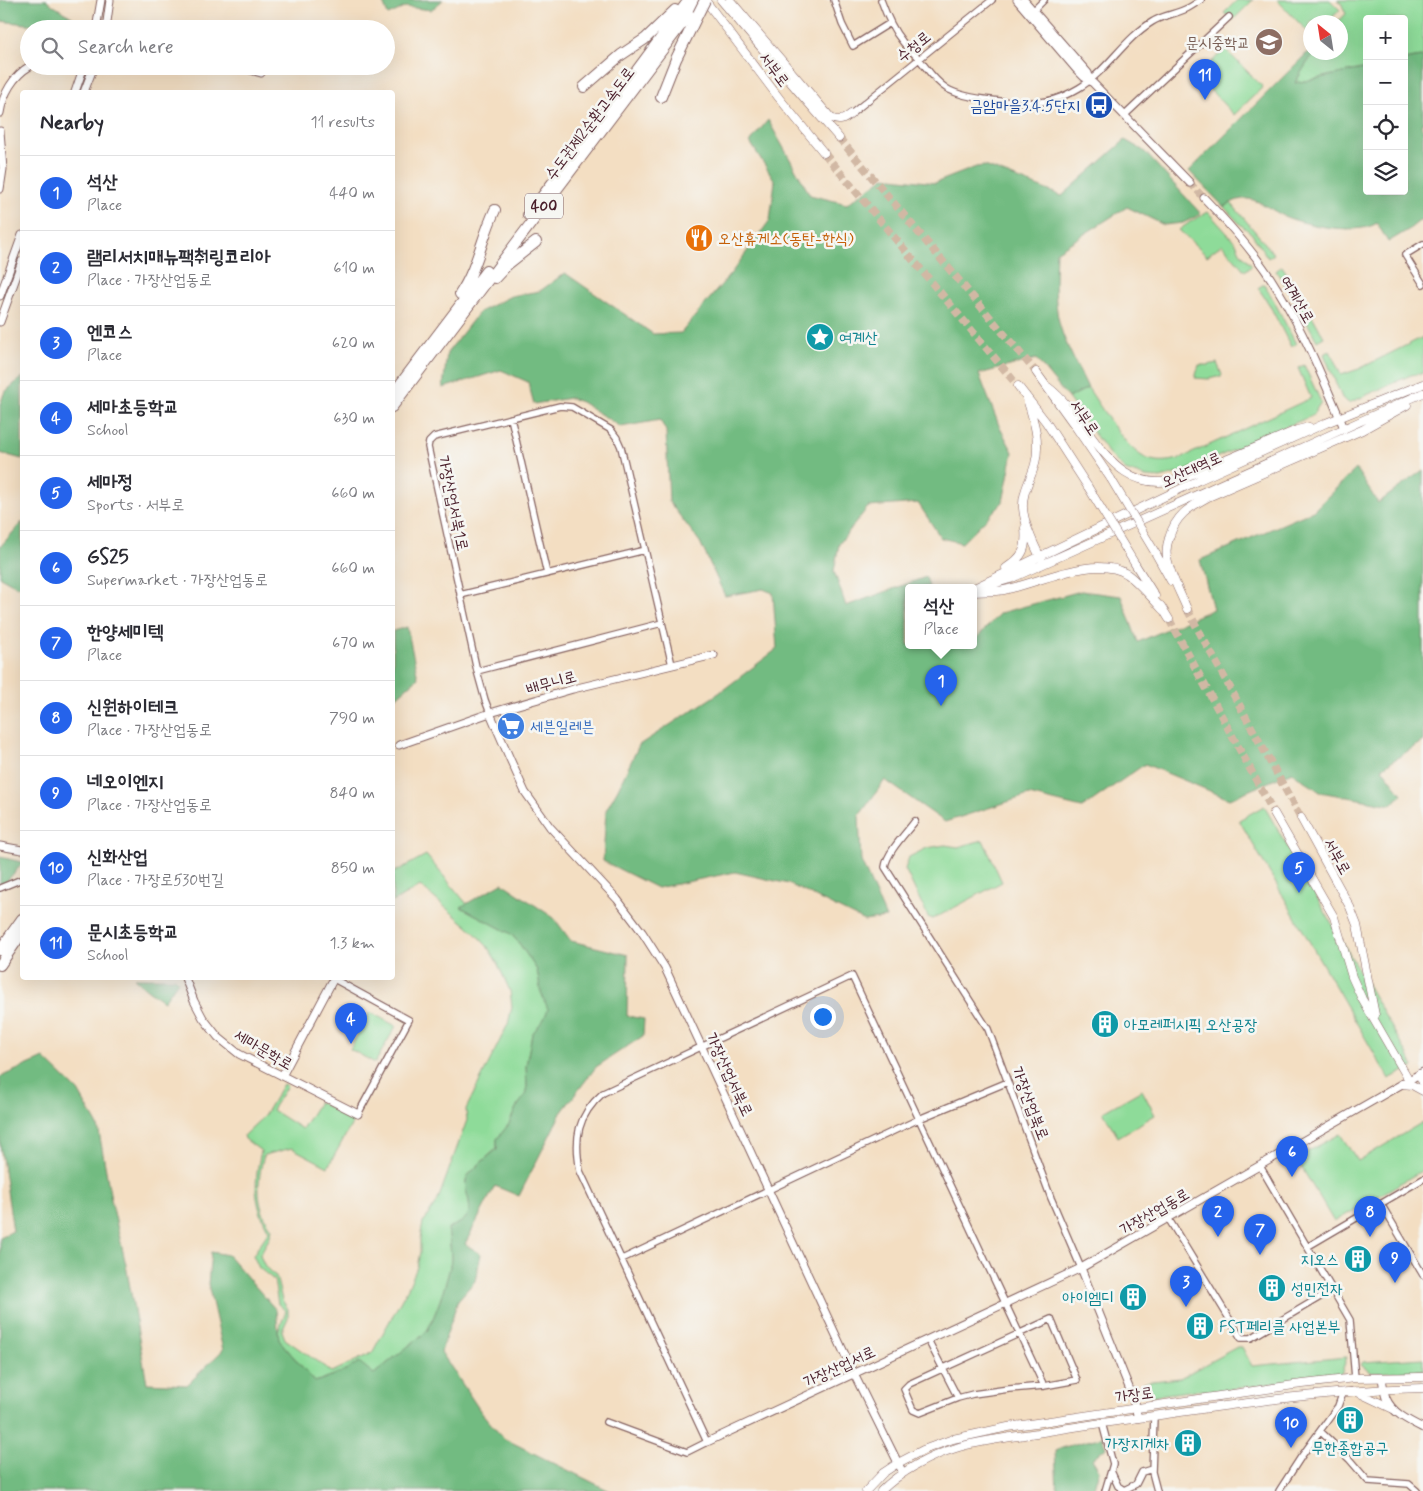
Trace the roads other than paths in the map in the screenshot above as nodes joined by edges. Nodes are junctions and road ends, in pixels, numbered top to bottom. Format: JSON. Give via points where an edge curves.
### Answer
{"nodes":[{"id":1,"x":101,"y":0,"type":"edge"},
{"id":2,"x":110,"y":0,"type":"edge"},
{"id":3,"x":721,"y":0,"type":"edge"},
{"id":4,"x":730,"y":0,"type":"edge"},
{"id":5,"x":834,"y":0,"type":"edge"},
{"id":6,"x":881,"y":0,"type":"edge"},
{"id":7,"x":992,"y":0,"type":"edge"},
{"id":8,"x":1017,"y":0,"type":"edge"},
{"id":9,"x":1024,"y":0,"type":"edge"},
{"id":10,"x":1044,"y":0,"type":"edge"},
{"id":11,"x":1200,"y":0,"type":"edge"},
{"id":12,"x":697,"y":3,"type":"edge"},
{"id":13,"x":1033,"y":11,"type":"junction"},
{"id":14,"x":1229,"y":17,"type":"dead end"},
{"id":15,"x":98,"y":20,"type":"edge"},
{"id":16,"x":107,"y":20,"type":"edge"},
{"id":17,"x":890,"y":22,"type":"junction"},
{"id":18,"x":919,"y":59,"type":"junction"},
{"id":19,"x":20,"y":73,"type":"edge"},
{"id":20,"x":81,"y":75,"type":"edge"},
{"id":21,"x":91,"y":75,"type":"edge"},
{"id":22,"x":1090,"y":80,"type":"junction"},
{"id":23,"x":584,"y":87,"type":"dead end"},
{"id":24,"x":76,"y":90,"type":"edge"},
{"id":25,"x":85,"y":90,"type":"edge"},
{"id":26,"x":662,"y":97,"type":"dead end"},
{"id":27,"x":0,"y":113,"type":"edge"},
{"id":28,"x":850,"y":114,"type":"joint"},
{"id":29,"x":1125,"y":115,"type":"junction"},
{"id":30,"x":0,"y":132,"type":"edge"},
{"id":31,"x":839,"y":138,"type":"tunnel mouth"},
{"id":32,"x":824,"y":153,"type":"tunnel mouth"},
{"id":33,"x":1190,"y":183,"type":"tunnel mouth"},
{"id":34,"x":0,"y":189,"type":"edge"},
{"id":35,"x":1204,"y":198,"type":"tunnel mouth"},
{"id":36,"x":495,"y":210,"type":"dead end"},
{"id":37,"x":20,"y":241,"type":"edge"},
{"id":38,"x":536,"y":242,"type":"dead end"},
{"id":39,"x":1423,"y":244,"type":"edge"},
{"id":40,"x":20,"y":267,"type":"edge"},
{"id":41,"x":1422,"y":280,"type":"edge"},
{"id":42,"x":0,"y":296,"type":"edge"},
{"id":43,"x":0,"y":322,"type":"edge"},
{"id":44,"x":1036,"y":372,"type":"tunnel mouth"},
{"id":45,"x":409,"y":379,"type":"junction"},
{"id":46,"x":1423,"y":384,"type":"edge"},
{"id":47,"x":1018,"y":386,"type":"tunnel mouth"},
{"id":48,"x":1048,"y":387,"type":"junction"},
{"id":49,"x":395,"y":392,"type":"edge"},
{"id":50,"x":1423,"y":394,"type":"edge"},
{"id":51,"x":1026,"y":396,"type":"junction"},
{"id":52,"x":395,"y":402,"type":"edge"},
{"id":53,"x":511,"y":418,"type":"junction"},
{"id":54,"x":1339,"y":418,"type":"junction"},
{"id":55,"x":1326,"y":423,"type":"junction"},
{"id":56,"x":1344,"y":428,"type":"junction"},
{"id":57,"x":1024,"y":516,"type":"junction"},
{"id":58,"x":645,"y":550,"type":"junction"},
{"id":59,"x":1041,"y":560,"type":"junction"},
{"id":60,"x":547,"y":574,"type":"junction"},
{"id":61,"x":986,"y":581,"type":"junction"},
{"id":62,"x":977,"y":587,"type":"edge"},
{"id":63,"x":977,"y":589,"type":"edge"},
{"id":64,"x":977,"y":590,"type":"edge"},
{"id":65,"x":460,"y":595,"type":"junction"},
{"id":66,"x":1162,"y":609,"type":"junction"},
{"id":67,"x":1168,"y":619,"type":"tunnel mouth"},
{"id":68,"x":662,"y":623,"type":"junction"},
{"id":69,"x":714,"y":655,"type":"dead end"},
{"id":70,"x":672,"y":665,"type":"junction"},
{"id":71,"x":477,"y":671,"type":"junction"},
{"id":72,"x":490,"y":713,"type":"junction"},
{"id":73,"x":399,"y":745,"type":"dead end"},
{"id":74,"x":1274,"y":813,"type":"tunnel mouth"},
{"id":75,"x":1301,"y":818,"type":"tunnel mouth"},
{"id":76,"x":915,"y":821,"type":"dead end"},
{"id":77,"x":0,"y":846,"type":"edge"},
{"id":78,"x":20,"y":850,"type":"edge"},
{"id":79,"x":20,"y":880,"type":"edge"},
{"id":80,"x":0,"y":888,"type":"edge"},
{"id":81,"x":20,"y":922,"type":"edge"},
{"id":82,"x":20,"y":936,"type":"edge"},
{"id":83,"x":0,"y":950,"type":"edge"},
{"id":84,"x":0,"y":965,"type":"edge"},
{"id":85,"x":186,"y":980,"type":"edge"},
{"id":86,"x":333,"y":980,"type":"edge"},
{"id":87,"x":338,"y":980,"type":"edge"},
{"id":88,"x":1385,"y":1038,"type":"junction"},
{"id":89,"x":702,"y":1047,"type":"junction"},
{"id":90,"x":1421,"y":1073,"type":"edge"},
{"id":91,"x":282,"y":1076,"type":"junction"},
{"id":92,"x":1008,"y":1082,"type":"junction"},
{"id":93,"x":1406,"y":1082,"type":"junction"},
{"id":94,"x":1423,"y":1083,"type":"edge"},
{"id":95,"x":1423,"y":1091,"type":"edge"},
{"id":96,"x":358,"y":1114,"type":"joint"},
{"id":97,"x":919,"y":1119,"type":"junction"},
{"id":98,"x":1260,"y":1166,"type":"junction"},
{"id":99,"x":1423,"y":1179,"type":"edge"},
{"id":100,"x":768,"y":1190,"type":"junction"},
{"id":101,"x":1381,"y":1204,"type":"junction"},
{"id":102,"x":1168,"y":1218,"type":"junction"},
{"id":103,"x":1307,"y":1247,"type":"junction"},
{"id":104,"x":622,"y":1259,"type":"junction"},
{"id":105,"x":1081,"y":1268,"type":"junction"},
{"id":106,"x":1423,"y":1275,"type":"edge"},
{"id":107,"x":1332,"y":1290,"type":"junction"},
{"id":108,"x":1006,"y":1304,"type":"junction"},
{"id":109,"x":1019,"y":1333,"type":"junction"},
{"id":110,"x":928,"y":1340,"type":"junction"},
{"id":111,"x":942,"y":1368,"type":"junction"},
{"id":112,"x":854,"y":1374,"type":"junction"},
{"id":113,"x":1423,"y":1377,"type":"edge"},
{"id":114,"x":1355,"y":1378,"type":"junction"},
{"id":115,"x":1382,"y":1378,"type":"junction"},
{"id":116,"x":1044,"y":1386,"type":"junction"},
{"id":117,"x":1423,"y":1388,"type":"edge"},
{"id":118,"x":1384,"y":1389,"type":"junction"},
{"id":119,"x":1353,"y":1391,"type":"junction"},
{"id":120,"x":1343,"y":1392,"type":"junction"},
{"id":121,"x":958,"y":1398,"type":"junction"},
{"id":122,"x":1136,"y":1408,"type":"junction"},
{"id":123,"x":1393,"y":1408,"type":"junction"},
{"id":124,"x":1154,"y":1416,"type":"junction"},
{"id":125,"x":1138,"y":1418,"type":"junction"},
{"id":126,"x":606,"y":1422,"type":"dead end"},
{"id":127,"x":1102,"y":1423,"type":"junction"},
{"id":128,"x":1423,"y":1428,"type":"edge"},
{"id":129,"x":1320,"y":1432,"type":"junction"},
{"id":130,"x":707,"y":1442,"type":"junction"},
{"id":131,"x":898,"y":1463,"type":"junction"},
{"id":132,"x":1152,"y":1469,"type":"junction"},
{"id":133,"x":1111,"y":1471,"type":"junction"},
{"id":134,"x":903,"y":1473,"type":"junction"},
{"id":135,"x":866,"y":1491,"type":"edge"},
{"id":136,"x":881,"y":1491,"type":"edge"},
{"id":137,"x":1105,"y":1491,"type":"edge"},
{"id":138,"x":1157,"y":1491,"type":"edge"},
{"id":139,"x":1279,"y":1491,"type":"edge"},
{"id":140,"x":1417,"y":1491,"type":"edge"}],
"edges":[{"from":1,"to":15,"type":"street"},
{"from":2,"to":16,"type":"street"},
{"from":3,"to":31,"type":"main road","name":"서부로"},
{"from":4,"to":28,"type":"main road","via":[[826,114],[841,120]]},
{"from":5,"to":17,"type":"street","via":[[853,46]]},
{"from":6,"to":17,"type":"street"},
{"from":7,"to":18,"type":"street","name":"수청로"},
{"from":8,"to":22,"type":"street","via":[[1076,69]]},
{"from":9,"to":13,"type":"street"},
{"from":10,"to":13,"type":"street"},
{"from":11,"to":22,"type":"street","via":[[1186,9],[1152,21]]},
{"from":12,"to":23,"type":"highway","via":[[672,12],[645,39],[614,60]]},
{"from":12,"to":26,"type":"highway"},
{"from":12,"to":32,"type":"main road","name":"서부로"},
{"from":12,"to":45,"type":"highway","name":"수도권제2순환고속도로","number":"400"},
{"from":13,"to":22,"type":"street","via":[[1088,73]]},
{"from":14,"to":29,"type":"street"},
{"from":17,"to":18,"type":"street","via":[[900,40]]},
{"from":18,"to":22,"type":"street","via":[[946,89],[988,100],[1047,101]]},
{"from":18,"to":28,"type":"street","name":"수청로"},
{"from":19,"to":27,"type":"street","via":[[12,81]]},
{"from":20,"to":24,"type":"street"},
{"from":21,"to":25,"type":"street"},
{"from":22,"to":29,"type":"street"},
{"from":29,"to":33,"type":"street"},
{"from":30,"to":34,"type":"street","via":[[3,170]]},
{"from":35,"to":54,"type":"street","name":"여계산로","via":[[1237,232],[1277,288],[1305,340]]},
{"from":36,"to":45,"type":"highway","via":[[466,285]]},
{"from":37,"to":42,"type":"street"},
{"from":38,"to":45,"type":"highway","via":[[508,264],[427,366]]},
{"from":39,"to":41,"type":"street","via":[[1405,256]]},
{"from":40,"to":43,"type":"street"},
{"from":44,"to":48,"type":"main road","name":"서부로"},
{"from":45,"to":49,"type":"highway","name":"수도권제2순환고속도로","number":"400"},
{"from":45,"to":52,"type":"highway","name":"수도권제2순환고속도로","number":"400"},
{"from":46,"to":54,"type":"main road","name":"오산대역로"},
{"from":47,"to":51,"type":"main road"},
{"from":48,"to":50,"type":"main road","name":"서부로","bridge":true,"via":[[1110,479],[1187,609],[1167,557],[1167,544],[1178,517],[1208,497],[1359,431]]},
{"from":48,"to":55,"type":"main road","via":[[1065,402],[1113,463],[1130,476],[1147,482],[1170,482],[1297,430]]},
{"from":50,"to":56,"type":"main road","name":"오산대역로"},
{"from":51,"to":57,"type":"main road","via":[[1036,430],[1037,451],[1023,498]]},
{"from":51,"to":66,"type":"main road","bridge":true,"via":[[1088,487]]},
{"from":53,"to":58,"type":"street","name":"가장산업서북1로","via":[[560,406],[572,407],[611,430],[621,446]]},
{"from":53,"to":60,"type":"street"},
{"from":53,"to":65,"type":"street","name":"가장산업서북1로","via":[[434,437],[429,442]]},
{"from":54,"to":55,"type":"main road","name":"오산대역로"},
{"from":54,"to":56,"type":"street","name":"여계산로"},
{"from":55,"to":59,"type":"main road","name":"오산대역로","via":[[1199,480]]},
{"from":56,"to":59,"type":"main road","name":"오산대역로"},
{"from":57,"to":59,"type":"main road"},
{"from":57,"to":61,"type":"main road","via":[[1026,545],[1020,557]]},
{"from":58,"to":60,"type":"street"},
{"from":58,"to":68,"type":"street","name":"가장산업서북1로"},
{"from":59,"to":61,"type":"main road","name":"오산대역로"},
{"from":59,"to":63,"type":"main road","name":"오산대역로","via":[[1010,579]]},
{"from":60,"to":65,"type":"street"},
{"from":61,"to":62,"type":"main road","name":"오산대역로"},
{"from":64,"to":66,"type":"main road","via":[[1002,591],[1094,566],[1127,574]]},
{"from":65,"to":71,"type":"street","name":"가장산업서북1로"},
{"from":66,"to":67,"type":"main road"},
{"from":68,"to":70,"type":"street","name":"가장산업서북1로"},
{"from":68,"to":71,"type":"street"},
{"from":69,"to":70,"type":"street","name":"배무니로"},
{"from":70,"to":72,"type":"street","name":"배무니로"},
{"from":71,"to":72,"type":"street","name":"가장산업서북1로"},
{"from":72,"to":73,"type":"street","name":"배무니로"},
{"from":72,"to":89,"type":"street","name":"가장산업서북로","via":[[525,792],[550,827],[617,899],[642,932],[665,968]]},
{"from":74,"to":88,"type":"main road","via":[[1334,917],[1352,977]]},
{"from":75,"to":88,"type":"main road","name":"서부로","via":[[1357,925],[1374,1012]]},
{"from":76,"to":92,"type":"street","name":"가장산업북로","via":[[885,867],[988,1030]]},
{"from":77,"to":78,"type":"street"},
{"from":79,"to":80,"type":"street"},
{"from":81,"to":83,"type":"highway"},
{"from":82,"to":84,"type":"highway"},
{"from":85,"to":91,"type":"street","name":"세마문학로","via":[[203,1018],[218,1037],[239,1054]]},
{"from":86,"to":91,"type":"street"},
{"from":87,"to":96,"type":"street","via":[[409,1020]]},
{"from":88,"to":93,"type":"main road"},
{"from":89,"to":97,"type":"street","via":[[852,976]]},
{"from":89,"to":100,"type":"street","name":"가장산업서북로"},
{"from":89,"to":104,"type":"street","via":[[603,1093],[581,1122],[577,1135],[580,1171]]},
{"from":90,"to":93,"type":"street","name":"가장산업동로"},
{"from":90,"to":94,"type":"main road"},
{"from":91,"to":96,"type":"street","name":"세마문학로"},
{"from":92,"to":97,"type":"street"},
{"from":92,"to":105,"type":"street","name":"가장산업북로"},
{"from":93,"to":95,"type":"main road"},
{"from":93,"to":98,"type":"street","name":"가장산업동로"},
{"from":97,"to":100,"type":"street"},
{"from":97,"to":108,"type":"street"},
{"from":98,"to":102,"type":"street","name":"가장산업동로"},
{"from":98,"to":103,"type":"street"},
{"from":99,"to":101,"type":"street"},
{"from":100,"to":104,"type":"street"},
{"from":100,"to":112,"type":"street","name":"가장산업서북로"},
{"from":101,"to":103,"type":"street"},
{"from":101,"to":106,"type":"street"},
{"from":102,"to":105,"type":"street","name":"가장산업동로"},
{"from":102,"to":107,"type":"street","via":[[1240,1338],[1251,1338]]},
{"from":103,"to":107,"type":"street"},
{"from":104,"to":130,"type":"street"},
{"from":105,"to":108,"type":"street","name":"가장산업서로"},
{"from":105,"to":122,"type":"street","name":"가장산업북로"},
{"from":107,"to":114,"type":"street","via":[[1350,1320]]},
{"from":108,"to":109,"type":"street"},
{"from":108,"to":110,"type":"street","name":"가장산업서로"},
{"from":109,"to":111,"type":"street"},
{"from":109,"to":116,"type":"street"},
{"from":109,"to":116,"type":"street","via":[[1051,1318],[1077,1380]]},
{"from":110,"to":111,"type":"street"},
{"from":110,"to":112,"type":"street","name":"가장산업서로"},
{"from":111,"to":121,"type":"street"},
{"from":111,"to":121,"type":"street","via":[[904,1389],[913,1410],[920,1413]]},
{"from":112,"to":130,"type":"street","name":"가장산업서로"},
{"from":112,"to":131,"type":"street","name":"가장산업서북로"},
{"from":113,"to":115,"type":"main road","name":"가장로"},
{"from":114,"to":115,"type":"main road","name":"가장로"},
{"from":114,"to":122,"type":"main road","name":"가장로"},
{"from":115,"to":118,"type":"street"},
{"from":116,"to":121,"type":"street"},
{"from":117,"to":118,"type":"main road","name":"가장로"},
{"from":118,"to":119,"type":"main road","name":"가장로"},
{"from":118,"to":123,"type":"street"},
{"from":119,"to":120,"type":"main road","name":"가장로"},
{"from":119,"to":123,"type":"main road"},
{"from":120,"to":124,"type":"main road","name":"가장로"},
{"from":120,"to":129,"type":"street","via":[[1338,1406]]},
{"from":122,"to":125,"type":"street","name":"가장산업북로"},
{"from":122,"to":131,"type":"main road","name":"가장로","via":[[962,1437],[922,1450]]},
{"from":123,"to":128,"type":"street"},
{"from":124,"to":125,"type":"main road","name":"가장로"},
{"from":124,"to":132,"type":"street"},
{"from":125,"to":127,"type":"main road","name":"가장로"},
{"from":126,"to":130,"type":"street","name":"가장산업서로","via":[[687,1452]]},
{"from":127,"to":133,"type":"street","via":[[1113,1464]]},
{"from":127,"to":134,"type":"main road","name":"가장로","via":[[957,1447]]},
{"from":129,"to":139,"type":"street"},
{"from":129,"to":140,"type":"street","via":[[1368,1481],[1410,1484]]},
{"from":131,"to":134,"type":"street","name":"가장산업서북로"},
{"from":131,"to":135,"type":"main road","name":"가장로"},
{"from":132,"to":133,"type":"street","via":[[1142,1472],[1136,1484],[1124,1490],[1118,1486]]},
{"from":132,"to":138,"type":"street"},
{"from":133,"to":137,"type":"street"},
{"from":134,"to":136,"type":"main road","name":"가장로"}]}
